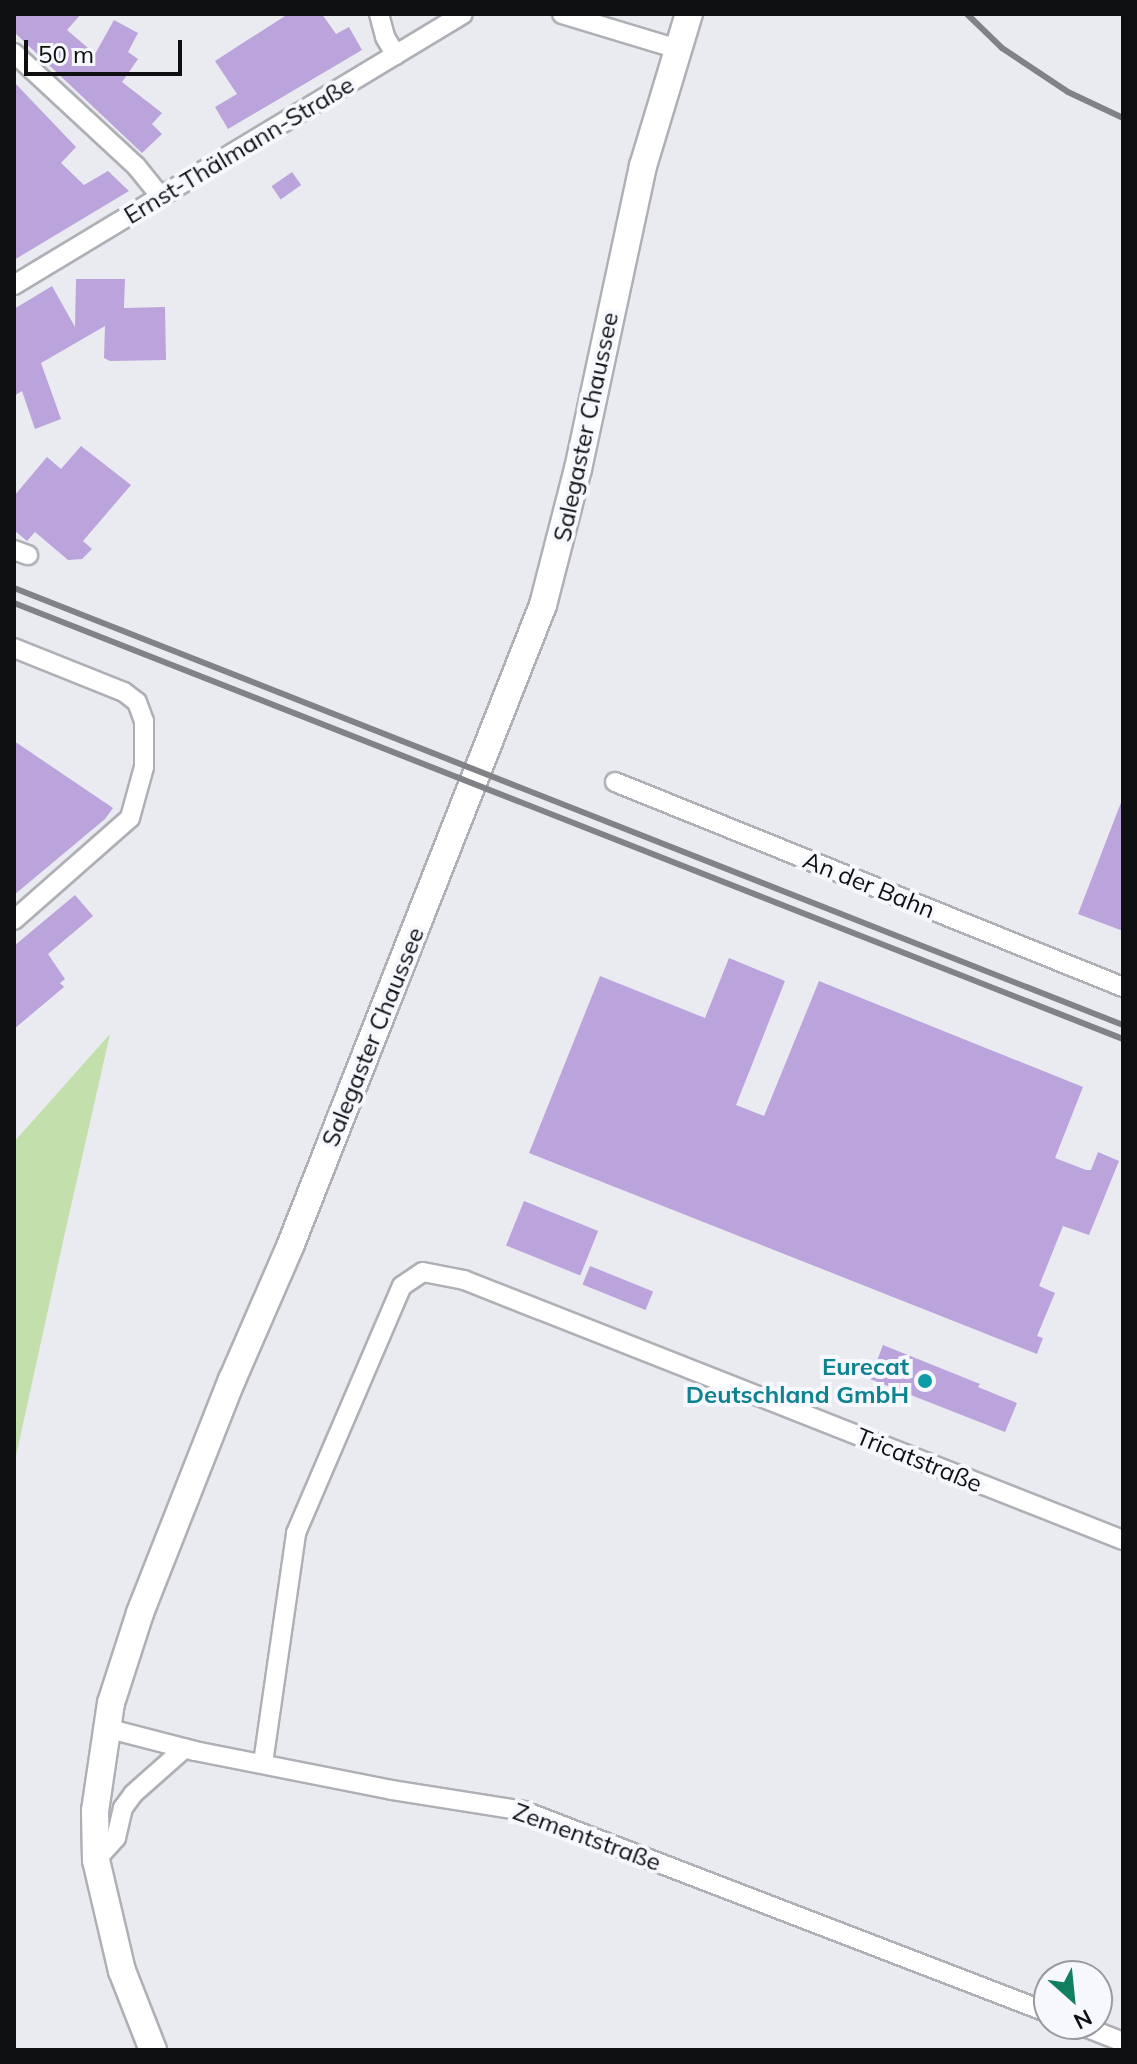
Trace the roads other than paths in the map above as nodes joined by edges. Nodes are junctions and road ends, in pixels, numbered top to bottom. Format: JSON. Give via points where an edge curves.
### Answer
{"nodes":[{"id":1,"x":379,"y":14,"type":"edge"},
{"id":2,"x":463,"y":14,"type":"edge"},
{"id":3,"x":562,"y":14,"type":"edge"},
{"id":4,"x":689,"y":14,"type":"edge"},
{"id":5,"x":678,"y":49,"type":"junction"},
{"id":6,"x":14,"y":53,"type":"edge"},
{"id":7,"x":396,"y":55,"type":"junction"},
{"id":8,"x":161,"y":197,"type":"junction"},
{"id":9,"x":14,"y":285,"type":"edge"},
{"id":10,"x":14,"y":648,"type":"edge"},
{"id":11,"x":615,"y":782,"type":"dead end"},
{"id":12,"x":14,"y":920,"type":"edge"},
{"id":13,"x":1123,"y":987,"type":"edge"},
{"id":14,"x":1123,"y":1540,"type":"edge"},
{"id":15,"x":106,"y":1728,"type":"junction"},
{"id":16,"x":185,"y":1748,"type":"junction"},
{"id":17,"x":263,"y":1763,"type":"junction"},
{"id":18,"x":96,"y":1860,"type":"junction"},
{"id":19,"x":1033,"y":2007,"type":"edge"},
{"id":20,"x":153,"y":2050,"type":"edge"}],
"edges":[{"from":1,"to":7,"type":"street"},
{"from":2,"to":7,"type":"street","name":"Ernst-Thälmann-Straße"},
{"from":3,"to":5,"type":"street"},
{"from":4,"to":5,"type":"main road","name":"Salegaster Chaussee"},
{"from":5,"to":15,"type":"main road","name":"Salegaster Chaussee","via":[[643,166],[543,605],[140,1613]]},
{"from":6,"to":8,"type":"street","via":[[136,166]]},
{"from":7,"to":8,"type":"street","name":"Ernst-Thälmann-Straße"},
{"from":8,"to":9,"type":"street","name":"Ernst-Thälmann-Straße"},
{"from":10,"to":12,"type":"street","via":[[124,692],[137,702],[144,721],[143,780],[130,818]]},
{"from":11,"to":13,"type":"street","name":"An der Bahn"},
{"from":14,"to":17,"type":"street","name":"Tricatstraße","via":[[464,1280],[423,1272],[402,1286],[296,1533]]},
{"from":15,"to":16,"type":"street","name":"Zementstraße"},
{"from":15,"to":18,"type":"main road","name":"Salegaster Chaussee","via":[[95,1811]]},
{"from":16,"to":17,"type":"street","name":"Zementstraße"},
{"from":16,"to":18,"type":"street","via":[[133,1794],[123,1808],[116,1838]]},
{"from":17,"to":19,"type":"street","name":"Zementstraße","via":[[524,1811]]},
{"from":18,"to":20,"type":"main road","name":"Salegaster Chaussee","via":[[122,1971]]}]}
